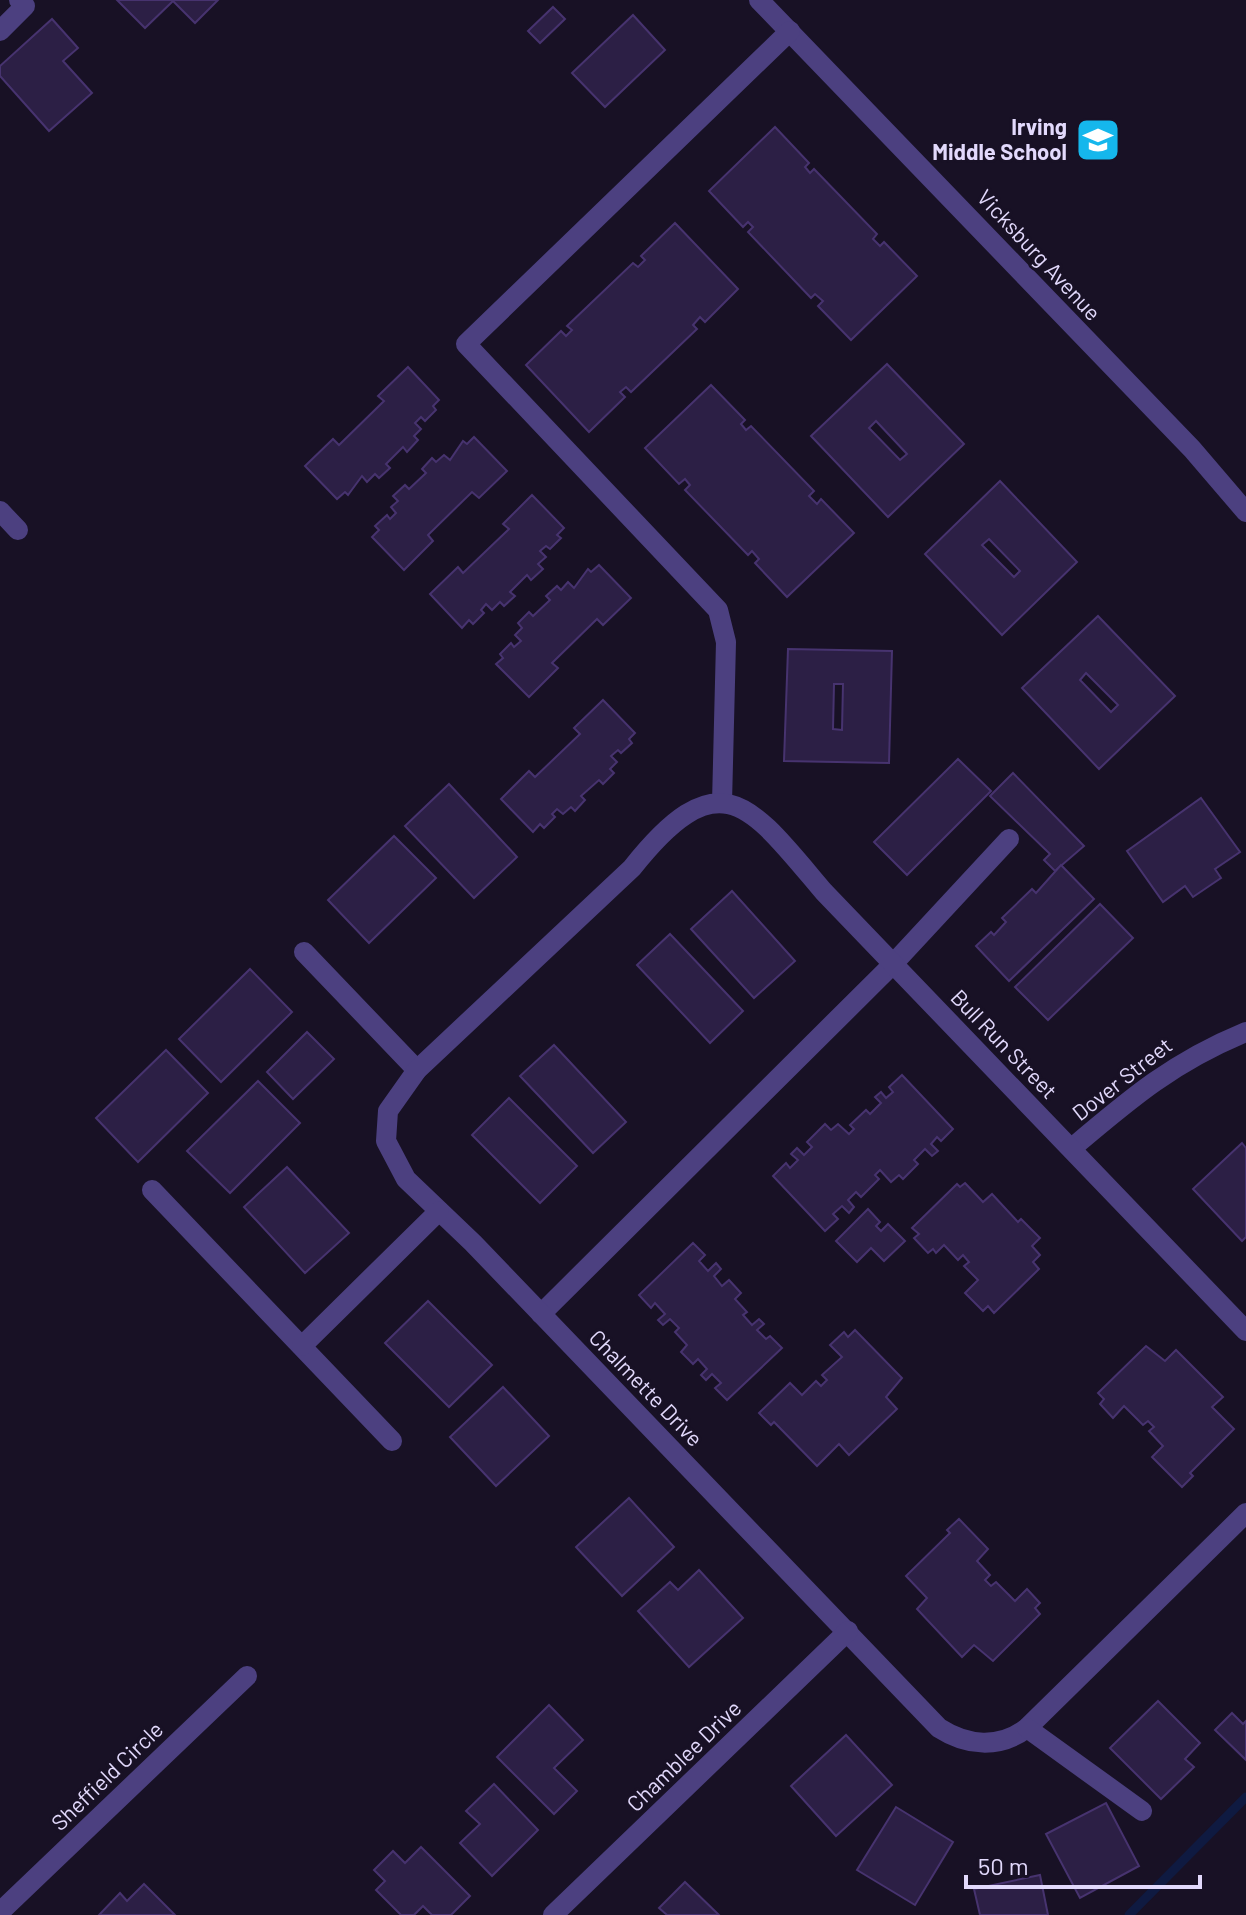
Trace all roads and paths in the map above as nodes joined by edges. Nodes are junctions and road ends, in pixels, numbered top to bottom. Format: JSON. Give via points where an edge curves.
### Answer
{"nodes":[{"id":1,"x":19,"y":0,"type":"edge"},
{"id":2,"x":759,"y":0,"type":"edge"},
{"id":3,"x":0,"y":31,"type":"edge"},
{"id":4,"x":790,"y":31,"type":"junction"},
{"id":5,"x":0,"y":511,"type":"edge"},
{"id":6,"x":1246,"y":512,"type":"edge"},
{"id":7,"x":18,"y":530,"type":"dead end"},
{"id":8,"x":722,"y":803,"type":"junction"},
{"id":9,"x":1009,"y":839,"type":"dead end"},
{"id":10,"x":304,"y":952,"type":"dead end"},
{"id":11,"x":893,"y":964,"type":"junction"},
{"id":12,"x":1246,"y":1032,"type":"edge"},
{"id":13,"x":417,"y":1070,"type":"junction"},
{"id":14,"x":1072,"y":1148,"type":"junction"},
{"id":15,"x":152,"y":1190,"type":"dead end"},
{"id":16,"x":439,"y":1211,"type":"junction"},
{"id":17,"x":541,"y":1314,"type":"junction"},
{"id":18,"x":1246,"y":1331,"type":"edge"},
{"id":19,"x":302,"y":1346,"type":"junction"},
{"id":20,"x":392,"y":1441,"type":"dead end"},
{"id":21,"x":1246,"y":1513,"type":"edge"},
{"id":22,"x":848,"y":1631,"type":"junction"},
{"id":23,"x":247,"y":1676,"type":"dead end"},
{"id":24,"x":1027,"y":1728,"type":"junction"},
{"id":25,"x":1142,"y":1811,"type":"dead end"},
{"id":26,"x":0,"y":1912,"type":"edge"},
{"id":27,"x":553,"y":1915,"type":"edge"}],
"edges":[{"from":1,"to":3,"type":"street","via":[[25,6]]},
{"from":2,"to":4,"type":"street","name":"Vicksburg Avenue"},
{"from":4,"to":6,"type":"street","name":"Vicksburg Avenue","via":[[1192,449]]},
{"from":4,"to":8,"type":"street","via":[[466,344],[718,610],[726,642]]},
{"from":5,"to":7,"type":"street"},
{"from":8,"to":11,"type":"street","name":"Bull Run Street","via":[[751,811],[770,828]]},
{"from":8,"to":13,"type":"street","name":"Chalmette Drive","via":[[689,813],[664,831],[632,868]]},
{"from":9,"to":11,"type":"street"},
{"from":10,"to":13,"type":"street"},
{"from":11,"to":14,"type":"street","name":"Bull Run Street"},
{"from":11,"to":17,"type":"street"},
{"from":12,"to":14,"type":"street","name":"Dover Street","via":[[1153,1080]]},
{"from":13,"to":16,"type":"street","name":"Chalmette Drive","via":[[388,1111],[386,1141],[406,1179]]},
{"from":14,"to":18,"type":"street","name":"Bull Run Street"},
{"from":15,"to":19,"type":"street"},
{"from":16,"to":17,"type":"street","name":"Chalmette Drive"},
{"from":16,"to":19,"type":"street"},
{"from":17,"to":22,"type":"street","name":"Chalmette Drive"},
{"from":19,"to":20,"type":"street"},
{"from":21,"to":24,"type":"street","name":"Chalmette Drive"},
{"from":22,"to":24,"type":"street","name":"Chalmette Drive","via":[[939,1728],[953,1736],[981,1744],[1015,1737]]},
{"from":22,"to":27,"type":"street","name":"Chamblee Drive"},
{"from":23,"to":26,"type":"street","name":"Sheffield Circle"},
{"from":24,"to":25,"type":"street"}]}
